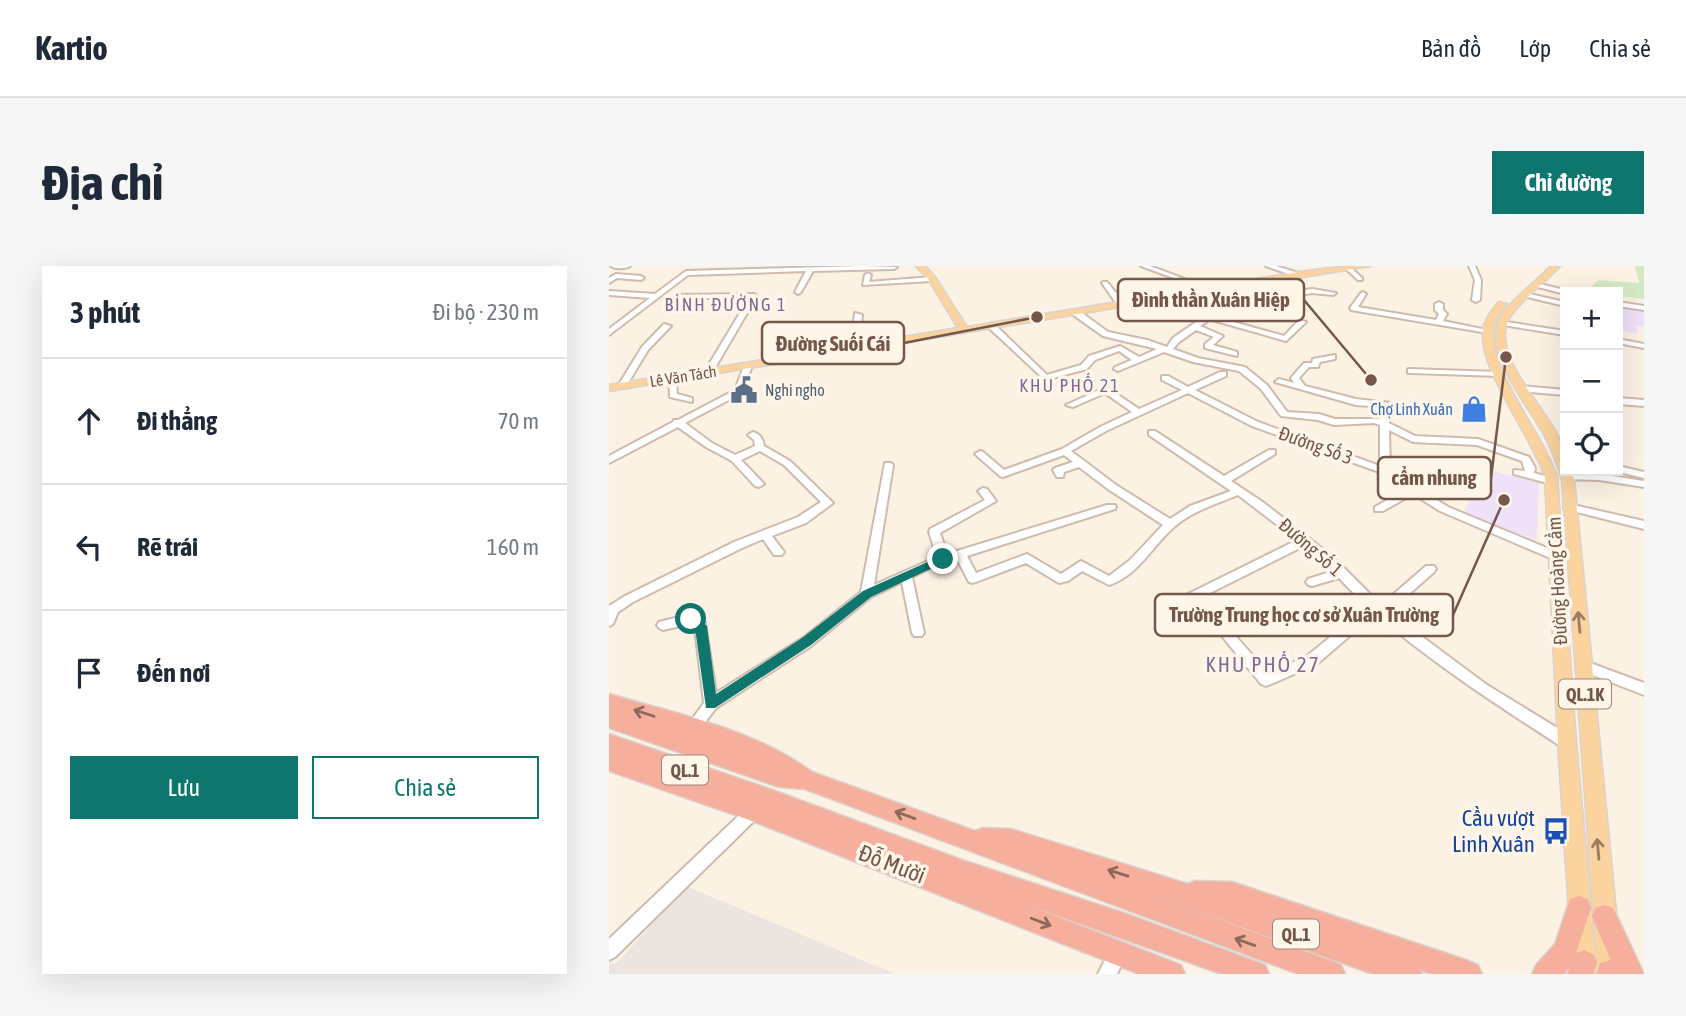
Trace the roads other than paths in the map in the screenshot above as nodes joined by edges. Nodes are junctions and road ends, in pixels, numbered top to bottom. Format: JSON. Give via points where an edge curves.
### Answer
{"nodes":[{"id":1,"x":611,"y":266,"type":"edge"},
{"id":2,"x":627,"y":266,"type":"edge"},
{"id":3,"x":920,"y":266,"type":"edge"},
{"id":4,"x":1144,"y":266,"type":"edge"},
{"id":5,"x":1269,"y":266,"type":"edge"},
{"id":6,"x":1366,"y":266,"type":"edge"},
{"id":7,"x":1472,"y":266,"type":"edge"},
{"id":8,"x":1542,"y":266,"type":"edge"},
{"id":9,"x":1556,"y":266,"type":"edge"},
{"id":10,"x":894,"y":267,"type":"edge"},
{"id":11,"x":1342,"y":268,"type":"edge"},
{"id":12,"x":776,"y":269,"type":"edge"},
{"id":13,"x":810,"y":270,"type":"junction"},
{"id":14,"x":868,"y":275,"type":"dead end"},
{"id":15,"x":1296,"y":275,"type":"junction"},
{"id":16,"x":613,"y":276,"type":"edge"},
{"id":17,"x":641,"y":278,"type":"dead end"},
{"id":18,"x":932,"y":279,"type":"junction"},
{"id":19,"x":1360,"y":279,"type":"dead end"},
{"id":20,"x":609,"y":281,"type":"edge"},
{"id":21,"x":1105,"y":284,"type":"dead end"},
{"id":22,"x":1240,"y":285,"type":"junction"},
{"id":23,"x":1537,"y":285,"type":"junction"},
{"id":24,"x":1211,"y":290,"type":"junction"},
{"id":25,"x":1560,"y":290,"type":"edge"},
{"id":26,"x":798,"y":292,"type":"dead end"},
{"id":27,"x":1333,"y":292,"type":"dead end"},
{"id":28,"x":609,"y":293,"type":"edge"},
{"id":29,"x":1291,"y":294,"type":"junction"},
{"id":30,"x":1363,"y":294,"type":"dead end"},
{"id":31,"x":1525,"y":295,"type":"junction"},
{"id":32,"x":677,"y":297,"type":"dead end"},
{"id":33,"x":654,"y":298,"type":"junction"},
{"id":34,"x":1147,"y":300,"type":"junction"},
{"id":35,"x":1476,"y":300,"type":"dead end"},
{"id":36,"x":667,"y":301,"type":"dead end"},
{"id":37,"x":1560,"y":303,"type":"edge"},
{"id":38,"x":1122,"y":304,"type":"junction"},
{"id":39,"x":1440,"y":304,"type":"dead end"},
{"id":40,"x":1623,"y":305,"type":"edge"},
{"id":41,"x":1644,"y":309,"type":"edge"},
{"id":42,"x":1075,"y":312,"type":"junction"},
{"id":43,"x":1268,"y":313,"type":"dead end"},
{"id":44,"x":858,"y":315,"type":"dead end"},
{"id":45,"x":1208,"y":318,"type":"junction"},
{"id":46,"x":1285,"y":318,"type":"dead end"},
{"id":47,"x":1302,"y":322,"type":"dead end"},
{"id":48,"x":1438,"y":323,"type":"junction"},
{"id":49,"x":1503,"y":323,"type":"junction"},
{"id":50,"x":667,"y":326,"type":"dead end"},
{"id":51,"x":991,"y":326,"type":"junction"},
{"id":52,"x":1195,"y":327,"type":"junction"},
{"id":53,"x":964,"y":330,"type":"junction"},
{"id":54,"x":611,"y":331,"type":"edge"},
{"id":55,"x":1488,"y":331,"type":"junction"},
{"id":56,"x":1560,"y":335,"type":"edge"},
{"id":57,"x":1623,"y":342,"type":"edge"},
{"id":58,"x":1644,"y":346,"type":"edge"},
{"id":59,"x":855,"y":347,"type":"junction"},
{"id":60,"x":1166,"y":350,"type":"junction"},
{"id":61,"x":1234,"y":354,"type":"dead end"},
{"id":62,"x":1332,"y":358,"type":"dead end"},
{"id":63,"x":1139,"y":361,"type":"junction"},
{"id":64,"x":748,"y":366,"type":"junction"},
{"id":65,"x":1118,"y":369,"type":"dead end"},
{"id":66,"x":709,"y":371,"type":"junction"},
{"id":67,"x":1411,"y":371,"type":"dead end"},
{"id":68,"x":1223,"y":374,"type":"dead end"},
{"id":69,"x":1499,"y":374,"type":"junction"},
{"id":70,"x":672,"y":377,"type":"junction"},
{"id":71,"x":1165,"y":378,"type":"dead end"},
{"id":72,"x":1279,"y":382,"type":"dead end"},
{"id":73,"x":622,"y":386,"type":"junction"},
{"id":74,"x":1301,"y":387,"type":"junction"},
{"id":75,"x":609,"y":388,"type":"edge"},
{"id":76,"x":1521,"y":389,"type":"junction"},
{"id":77,"x":1188,"y":391,"type":"junction"},
{"id":78,"x":1560,"y":393,"type":"edge"},
{"id":79,"x":689,"y":400,"type":"dead end"},
{"id":80,"x":1644,"y":403,"type":"edge"},
{"id":81,"x":1623,"y":404,"type":"edge"},
{"id":82,"x":1070,"y":405,"type":"dead end"},
{"id":83,"x":1138,"y":412,"type":"junction"},
{"id":84,"x":677,"y":422,"type":"junction"},
{"id":85,"x":1384,"y":423,"type":"junction"},
{"id":86,"x":1152,"y":433,"type":"dead end"},
{"id":87,"x":753,"y":435,"type":"dead end"},
{"id":88,"x":760,"y":447,"type":"junction"},
{"id":89,"x":1065,"y":451,"type":"junction"},
{"id":90,"x":1560,"y":451,"type":"edge"},
{"id":91,"x":1272,"y":452,"type":"dead end"},
{"id":92,"x":980,"y":454,"type":"dead end"},
{"id":93,"x":736,"y":459,"type":"junction"},
{"id":94,"x":609,"y":460,"type":"edge"},
{"id":95,"x":1081,"y":463,"type":"junction"},
{"id":96,"x":888,"y":465,"type":"dead end"},
{"id":97,"x":1623,"y":470,"type":"edge"},
{"id":98,"x":1385,"y":471,"type":"junction"},
{"id":99,"x":1560,"y":471,"type":"edge"},
{"id":100,"x":1517,"y":472,"type":"dead end"},
{"id":101,"x":1060,"y":475,"type":"dead end"},
{"id":102,"x":1529,"y":475,"type":"junction"},
{"id":103,"x":1644,"y":475,"type":"edge"},
{"id":104,"x":1559,"y":479,"type":"junction"},
{"id":105,"x":1225,"y":480,"type":"junction"},
{"id":106,"x":759,"y":484,"type":"dead end"},
{"id":107,"x":1644,"y":484,"type":"edge"},
{"id":108,"x":1413,"y":489,"type":"junction"},
{"id":109,"x":983,"y":491,"type":"dead end"},
{"id":110,"x":1240,"y":491,"type":"junction"},
{"id":111,"x":1111,"y":507,"type":"dead end"},
{"id":112,"x":1569,"y":507,"type":"junction"},
{"id":113,"x":1379,"y":509,"type":"dead end"},
{"id":114,"x":1170,"y":524,"type":"junction"},
{"id":115,"x":1644,"y":525,"type":"edge"},
{"id":116,"x":766,"y":536,"type":"junction"},
{"id":117,"x":1305,"y":541,"type":"junction"},
{"id":118,"x":778,"y":552,"type":"dead end"},
{"id":119,"x":960,"y":553,"type":"junction"},
{"id":120,"x":1555,"y":556,"type":"junction"},
{"id":121,"x":943,"y":559,"type":"junction"},
{"id":122,"x":1430,"y":569,"type":"dead end"},
{"id":123,"x":1342,"y":573,"type":"junction"},
{"id":124,"x":906,"y":574,"type":"junction"},
{"id":125,"x":1312,"y":582,"type":"dead end"},
{"id":126,"x":867,"y":594,"type":"junction"},
{"id":127,"x":1175,"y":605,"type":"dead end"},
{"id":128,"x":1378,"y":609,"type":"junction"},
{"id":129,"x":609,"y":621,"type":"edge"},
{"id":130,"x":663,"y":625,"type":"dead end"},
{"id":131,"x":1221,"y":627,"type":"dead end"},
{"id":132,"x":918,"y":633,"type":"dead end"},
{"id":133,"x":1582,"y":665,"type":"junction"},
{"id":134,"x":1644,"y":689,"type":"edge"},
{"id":135,"x":609,"y":702,"type":"edge"},
{"id":136,"x":711,"y":704,"type":"junction"},
{"id":137,"x":609,"y":719,"type":"edge"},
{"id":138,"x":692,"y":729,"type":"junction"},
{"id":139,"x":1567,"y":742,"type":"junction"},
{"id":140,"x":609,"y":743,"type":"edge"},
{"id":141,"x":609,"y":761,"type":"edge"},
{"id":142,"x":805,"y":779,"type":"junction"},
{"id":143,"x":761,"y":804,"type":"junction"},
{"id":144,"x":969,"y":838,"type":"junction"},
{"id":145,"x":887,"y":845,"type":"junction"},
{"id":146,"x":853,"y":849,"type":"junction"},
{"id":147,"x":966,"y":874,"type":"junction"},
{"id":148,"x":1183,"y":894,"type":"junction"},
{"id":149,"x":978,"y":897,"type":"junction"},
{"id":150,"x":1579,"y":908,"type":"junction"},
{"id":151,"x":1604,"y":917,"type":"joint"},
{"id":152,"x":609,"y":951,"type":"edge"},
{"id":153,"x":1118,"y":952,"type":"junction"},
{"id":154,"x":1159,"y":971,"type":"edge"},
{"id":155,"x":1601,"y":972,"type":"edge"},
{"id":156,"x":1107,"y":974,"type":"edge"},
{"id":157,"x":1256,"y":974,"type":"edge"},
{"id":158,"x":1332,"y":974,"type":"edge"},
{"id":159,"x":1409,"y":974,"type":"edge"},
{"id":160,"x":1469,"y":974,"type":"edge"},
{"id":161,"x":1545,"y":974,"type":"edge"}],
"edges":[{"from":1,"to":2,"type":"street"},
{"from":3,"to":18,"type":"main road"},
{"from":4,"to":24,"type":"street"},
{"from":5,"to":15,"type":"street"},
{"from":6,"to":11,"type":"main road","name":"Lê Văn Tách"},
{"from":7,"to":35,"type":"street","via":[[1479,288]]},
{"from":8,"to":55,"type":"main road","via":[[1499,307]]},
{"from":9,"to":23,"type":"main road"},
{"from":10,"to":13,"type":"street"},
{"from":11,"to":15,"type":"main road","name":"Lê Văn Tách"},
{"from":11,"to":19,"type":"street"},
{"from":12,"to":13,"type":"street"},
{"from":12,"to":33,"type":"street","via":[[686,273]]},
{"from":13,"to":26,"type":"street"},
{"from":14,"to":18,"type":"street","via":[[865,284]]},
{"from":15,"to":22,"type":"main road","name":"Lê Văn Tách"},
{"from":15,"to":29,"type":"street"},
{"from":16,"to":17,"type":"street"},
{"from":16,"to":20,"type":"street"},
{"from":18,"to":53,"type":"main road"},
{"from":21,"to":38,"type":"street"},
{"from":22,"to":24,"type":"main road","name":"Lê Văn Tách"},
{"from":22,"to":43,"type":"street"},
{"from":23,"to":25,"type":"street"},
{"from":23,"to":31,"type":"main road"},
{"from":24,"to":34,"type":"main road","name":"Lê Văn Tách"},
{"from":27,"to":29,"type":"street"},
{"from":28,"to":33,"type":"street"},
{"from":29,"to":46,"type":"street"},
{"from":30,"to":48,"type":"street","via":[[1354,308]]},
{"from":31,"to":37,"type":"street"},
{"from":31,"to":49,"type":"main road"},
{"from":32,"to":66,"type":"street","via":[[757,293]]},
{"from":33,"to":36,"type":"street"},
{"from":33,"to":54,"type":"street"},
{"from":34,"to":38,"type":"main road","name":"Lê Văn Tách"},
{"from":34,"to":45,"type":"street"},
{"from":38,"to":42,"type":"main road","name":"Lê Văn Tách"},
{"from":39,"to":48,"type":"street","via":[[1443,314]]},
{"from":40,"to":41,"type":"street"},
{"from":42,"to":51,"type":"main road","name":"Lê Văn Tách"},
{"from":42,"to":60,"type":"street","via":[[1105,334]]},
{"from":44,"to":59,"type":"street"},
{"from":45,"to":47,"type":"street","via":[[1286,339]]},
{"from":45,"to":52,"type":"street"},
{"from":48,"to":55,"type":"street"},
{"from":49,"to":56,"type":"street"},
{"from":49,"to":76,"type":"main road","name":"Đường Hoàng Cầm","number":"QL.1K","via":[[1507,361]]},
{"from":50,"to":73,"type":"street","via":[[645,349]]},
{"from":51,"to":53,"type":"main road","name":"Lê Văn Tách"},
{"from":51,"to":63,"type":"street","via":[[1045,378],[1084,367],[1092,358],[1119,348]]},
{"from":52,"to":60,"type":"street"},
{"from":52,"to":61,"type":"street","via":[[1219,336],[1208,346]]},
{"from":53,"to":59,"type":"main road","name":"Lê Văn Tách"},
{"from":55,"to":69,"type":"main road","name":"Đường Hoàng Cầm","number":"QL.1K"},
{"from":57,"to":58,"type":"street"},
{"from":59,"to":64,"type":"main road","name":"Lê Văn Tách"},
{"from":60,"to":63,"type":"street"},
{"from":60,"to":85,"type":"street","via":[[1242,369],[1264,387],[1284,414]]},
{"from":62,"to":74,"type":"street","via":[[1307,365],[1295,378]]},
{"from":63,"to":65,"type":"street"},
{"from":64,"to":66,"type":"main road","name":"Lê Văn Tách"},
{"from":64,"to":84,"type":"street","via":[[739,391]]},
{"from":66,"to":70,"type":"main road","name":"Lê Văn Tách"},
{"from":67,"to":69,"type":"street"},
{"from":68,"to":77,"type":"street"},
{"from":69,"to":104,"type":"main road","name":"Đường Hoàng Cầm","number":"QL.1K"},
{"from":70,"to":73,"type":"main road","name":"Lê Văn Tách"},
{"from":70,"to":79,"type":"street","via":[[673,395]]},
{"from":71,"to":77,"type":"street","name":"Đường Số 3"},
{"from":72,"to":74,"type":"street"},
{"from":73,"to":75,"type":"main road","name":"Lê Văn Tách"},
{"from":74,"to":85,"type":"street","via":[[1356,402],[1388,405]]},
{"from":76,"to":78,"type":"street"},
{"from":76,"to":90,"type":"main road","name":"Đường Hoàng Cầm","number":"QL.1K"},
{"from":77,"to":83,"type":"street"},
{"from":77,"to":98,"type":"street","name":"Đường Số 3","via":[[1255,424]]},
{"from":80,"to":81,"type":"street","via":[[1630,408]]},
{"from":82,"to":83,"type":"street","via":[[1106,390]]},
{"from":83,"to":89,"type":"street"},
{"from":84,"to":93,"type":"street"},
{"from":84,"to":94,"type":"street"},
{"from":85,"to":98,"type":"street"},
{"from":85,"to":102,"type":"street","via":[[1413,439],[1478,442],[1517,455],[1526,459]]},
{"from":86,"to":105,"type":"street","name":"Đường Số 1"},
{"from":87,"to":88,"type":"street"},
{"from":88,"to":93,"type":"street"},
{"from":88,"to":116,"type":"street","via":[[787,463],[828,503]]},
{"from":89,"to":92,"type":"street","via":[[1003,474]]},
{"from":89,"to":95,"type":"street"},
{"from":91,"to":105,"type":"street"},
{"from":93,"to":106,"type":"street"},
{"from":95,"to":101,"type":"street","via":[[1058,470]]},
{"from":95,"to":114,"type":"street"},
{"from":96,"to":126,"type":"street"},
{"from":97,"to":103,"type":"street"},
{"from":98,"to":108,"type":"street","name":"Đường Số 3"},
{"from":99,"to":104,"type":"main road","name":"Đường Hoàng Cầm","number":"QL.1K"},
{"from":100,"to":102,"type":"street"},
{"from":102,"to":104,"type":"street"},
{"from":104,"to":107,"type":"street","via":[[1599,477]]},
{"from":104,"to":112,"type":"main road","name":"Đường Hoàng Cầm","number":"QL.1K"},
{"from":104,"to":120,"type":"main road","name":"Đường Hoàng Cầm","number":"QL.1K"},
{"from":105,"to":110,"type":"street","name":"Đường Số 1"},
{"from":108,"to":113,"type":"street"},
{"from":108,"to":120,"type":"street","name":"Đường Số 3","via":[[1450,513]]},
{"from":109,"to":121,"type":"street","via":[[991,501],[934,532]]},
{"from":110,"to":114,"type":"street"},
{"from":110,"to":117,"type":"street","name":"Đường Số 1"},
{"from":111,"to":119,"type":"street"},
{"from":112,"to":115,"type":"street"},
{"from":133,"to":112,"type":"main road","name":"Đường Hoàng Cầm","number":"QL.1K","one_way":true},
{"from":114,"to":119,"type":"street","via":[[1136,561],[1109,581],[1081,565],[1059,579],[1028,558],[973,579]]},
{"from":116,"to":118,"type":"street"},
{"from":116,"to":129,"type":"street","via":[[738,545],[629,599],[613,609]]},
{"from":117,"to":123,"type":"street","name":"Đường Số 1"},
{"from":117,"to":127,"type":"street"},
{"from":119,"to":121,"type":"street"},
{"from":120,"to":139,"type":"main road","name":"Đường Hoàng Cầm","number":"QL.1K"},
{"from":121,"to":124,"type":"street"},
{"from":122,"to":128,"type":"street"},
{"from":123,"to":125,"type":"street"},
{"from":123,"to":128,"type":"street","name":"Đường Số 1"},
{"from":124,"to":126,"type":"street"},
{"from":124,"to":132,"type":"street"},
{"from":126,"to":136,"type":"street","via":[[807,642]]},
{"from":128,"to":131,"type":"street","via":[[1312,660],[1266,680]]},
{"from":128,"to":139,"type":"street","name":"Đường Số 1","via":[[1482,689]]},
{"from":130,"to":136,"type":"street","via":[[691,619],[701,626]]},
{"from":133,"to":134,"type":"street"},
{"from":151,"to":133,"type":"main road","name":"Đường Hoàng Cầm","number":"QL.1K","one_way":true},
{"from":138,"to":135,"type":"highway","number":"QL.1","one_way":true},
{"from":136,"to":138,"type":"street"},
{"from":137,"to":142,"type":"highway","number":"QL.1","via":[[779,777]]},
{"from":138,"to":142,"type":"highway","number":"QL.1","via":[[791,766]]},
{"from":139,"to":150,"type":"main road","name":"Đường Hoàng Cầm","number":"QL.1K"},
{"from":140,"to":143,"type":"highway","name":"Đỗ Mười","number":"QL.1"},
{"from":141,"to":143,"type":"highway","name":"Đỗ Mười","number":"QL.1"},
{"from":144,"to":142,"type":"highway","number":"QL.1","one_way":true},
{"from":143,"to":145,"type":"highway","name":"Đỗ Mười","number":"QL.1"},
{"from":143,"to":146,"type":"highway","name":"Đỗ Mười","number":"QL.1"},
{"from":143,"to":152,"type":"street"},
{"from":148,"to":144,"type":"highway","number":"QL.1","one_way":true,"via":[[1011,840]]},
{"from":158,"to":144,"type":"highway","number":"QL.1","one_way":true},
{"from":145,"to":146,"type":"highway","number":"QL.1"},
{"from":145,"to":147,"type":"highway","name":"Đỗ Mười","number":"QL.1"},
{"from":146,"to":149,"type":"highway","name":"Đỗ Mười","number":"QL.1"},
{"from":147,"to":149,"type":"highway"},
{"from":147,"to":157,"type":"highway","name":"Đỗ Mười","number":"QL.1"},
{"from":148,"to":159,"type":"highway","number":"QL.1"},
{"from":148,"to":160,"type":"highway","via":[[1232,894]]},
{"from":149,"to":153,"type":"highway","name":"Đỗ Mười","number":"QL.1","one_way":true},
{"from":150,"to":155,"type":"main road","name":"Đường Hoàng Cầm","number":"QL.1K"},
{"from":150,"to":161,"type":"highway","via":[[1565,952]]},
{"from":151,"to":155,"type":"highway"},
{"from":153,"to":154,"type":"highway","name":"Đỗ Mười","number":"QL.1"},
{"from":153,"to":156,"type":"street"}]}
